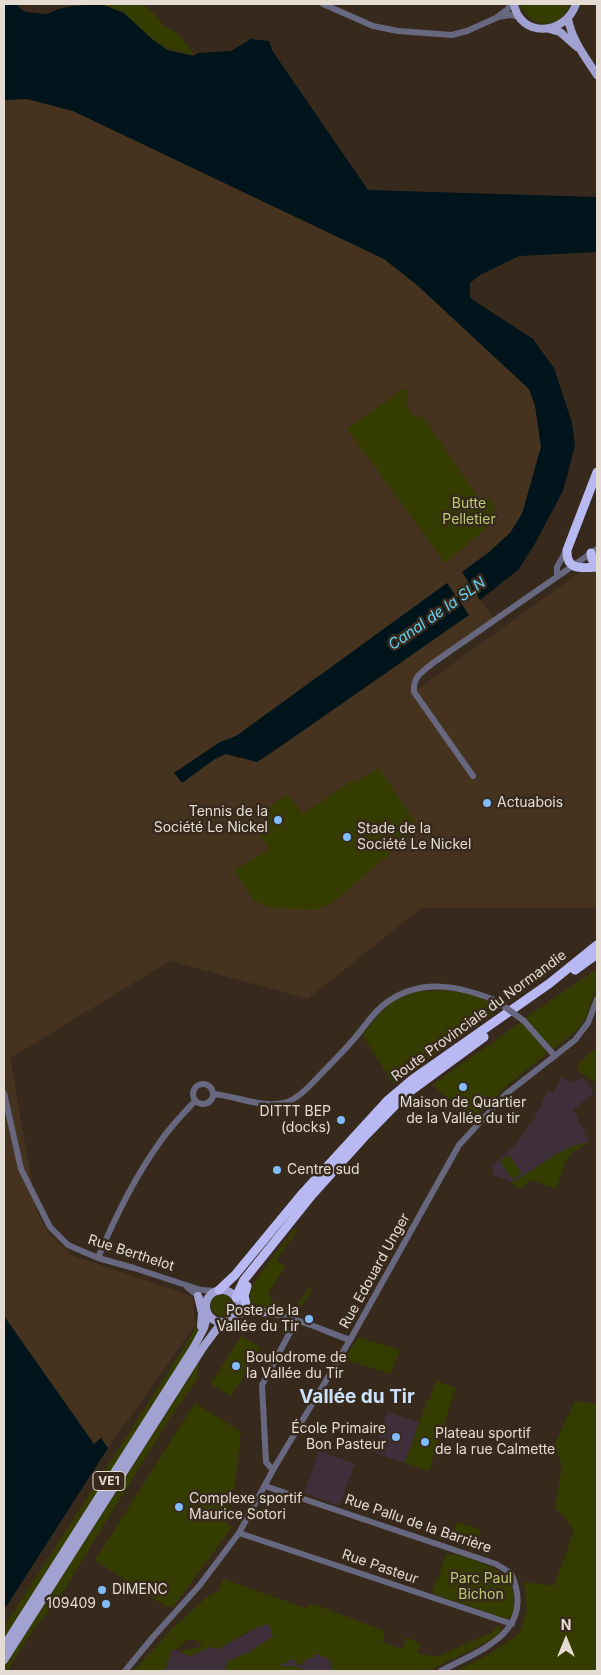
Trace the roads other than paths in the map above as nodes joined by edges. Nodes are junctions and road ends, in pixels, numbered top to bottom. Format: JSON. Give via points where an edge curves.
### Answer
{"nodes":[{"id":1,"x":323,"y":4,"type":"edge"},
{"id":2,"x":510,"y":4,"type":"edge"},
{"id":3,"x":514,"y":4,"type":"edge"},
{"id":4,"x":576,"y":4,"type":"edge"},
{"id":5,"x":520,"y":17,"type":"junction"},
{"id":6,"x":496,"y":18,"type":"junction"},
{"id":7,"x":568,"y":19,"type":"junction"},
{"id":8,"x":547,"y":29,"type":"junction"},
{"id":9,"x":580,"y":51,"type":"junction"},
{"id":10,"x":597,"y":74,"type":"edge"},
{"id":11,"x":597,"y":472,"type":"edge"},
{"id":12,"x":567,"y":550,"type":"junction"},
{"id":13,"x":594,"y":551,"type":"edge"},
{"id":14,"x":572,"y":566,"type":"junction"},
{"id":15,"x":597,"y":566,"type":"edge"},
{"id":16,"x":557,"y":576,"type":"junction"},
{"id":17,"x":473,"y":776,"type":"dead end"},
{"id":18,"x":597,"y":945,"type":"edge"},
{"id":19,"x":597,"y":954,"type":"edge"},
{"id":20,"x":597,"y":999,"type":"edge"},
{"id":21,"x":555,"y":1056,"type":"junction"},
{"id":22,"x":4,"y":1093,"type":"edge"},
{"id":23,"x":213,"y":1094,"type":"junction"},
{"id":24,"x":195,"y":1101,"type":"junction"},
{"id":25,"x":330,"y":1176,"type":"junction"},
{"id":26,"x":98,"y":1258,"type":"junction"},
{"id":27,"x":182,"y":1283,"type":"junction"},
{"id":28,"x":217,"y":1291,"type":"junction"},
{"id":29,"x":198,"y":1296,"type":"junction"},
{"id":30,"x":237,"y":1299,"type":"junction"},
{"id":31,"x":207,"y":1310,"type":"junction"},
{"id":32,"x":247,"y":1312,"type":"junction"},
{"id":33,"x":263,"y":1312,"type":"junction"},
{"id":34,"x":235,"y":1316,"type":"junction"},
{"id":35,"x":296,"y":1321,"type":"junction"},
{"id":36,"x":222,"y":1322,"type":"junction"},
{"id":37,"x":350,"y":1340,"type":"junction"},
{"id":38,"x":194,"y":1347,"type":"junction"},
{"id":39,"x":274,"y":1470,"type":"junction"},
{"id":40,"x":265,"y":1486,"type":"junction"},
{"id":41,"x":239,"y":1533,"type":"junction"},
{"id":42,"x":512,"y":1624,"type":"junction"},
{"id":43,"x":4,"y":1646,"type":"edge"},
{"id":44,"x":4,"y":1660,"type":"edge"},
{"id":45,"x":125,"y":1671,"type":"edge"},
{"id":46,"x":441,"y":1671,"type":"edge"}],
"edges":[{"from":1,"to":6,"type":"street","via":[[373,26],[421,33],[452,35]]},
{"from":2,"to":6,"type":"street"},
{"from":3,"to":5,"type":"main road"},
{"from":4,"to":7,"type":"main road"},
{"from":5,"to":6,"type":"street"},
{"from":5,"to":8,"type":"main road","via":[[531,26]]},
{"from":7,"to":8,"type":"main road"},
{"from":7,"to":9,"type":"main road"},
{"from":8,"to":9,"type":"main road","via":[[560,32]]},
{"from":9,"to":10,"type":"main road"},
{"from":11,"to":12,"type":"highway"},
{"from":12,"to":14,"type":"highway"},
{"from":12,"to":16,"type":"street","via":[[557,567]]},
{"from":13,"to":14,"type":"street"},
{"from":13,"to":15,"type":"highway","via":[[592,560]]},
{"from":14,"to":15,"type":"highway"},
{"from":14,"to":16,"type":"street"},
{"from":16,"to":17,"type":"street","via":[[414,679],[414,692]]},
{"from":18,"to":28,"type":"highway","name":"Route Provinciale du Normandie","via":[[387,1101],[301,1195],[235,1275]]},
{"from":19,"to":25,"type":"highway","name":"Route Provinciale du Normandie","via":[[405,1095]]},
{"from":20,"to":21,"type":"street","name":"Rue Edouard Unger","via":[[585,1027]]},
{"from":21,"to":23,"type":"street","bridge":true,"via":[[524,1021],[497,1001],[452,987],[431,986],[408,990],[385,1003],[304,1091],[286,1102],[268,1105]]},
{"from":21,"to":37,"type":"street","name":"Rue Edouard Unger","via":[[506,1094],[459,1145]]},
{"from":22,"to":26,"type":"street","name":"Rue Berthelot","via":[[21,1169],[50,1227],[68,1245]]},
{"from":23,"to":24,"type":"street","via":[[204,1104]]},
{"from":23,"to":24,"type":"street","via":[[208,1085],[199,1084],[192,1091]]},
{"from":24,"to":26,"type":"street","via":[[144,1165],[127,1193]]},
{"from":25,"to":30,"type":"highway","name":"Route Provinciale du Normandie","via":[[244,1280]]},
{"from":25,"to":33,"type":"highway","via":[[246,1288],[247,1308]]},
{"from":26,"to":27,"type":"street","name":"Rue Berthelot"},
{"from":27,"to":28,"type":"street","name":"Rue Berthelot","via":[[201,1290]]},
{"from":27,"to":29,"type":"street","name":"Rue Berthelot"},
{"from":28,"to":30,"type":"main road","via":[[229,1291]]},
{"from":28,"to":31,"type":"main road","via":[[208,1298]]},
{"from":29,"to":31,"type":"street","name":"Rue Berthelot"},
{"from":29,"to":38,"type":"main road","via":[[201,1327]]},
{"from":30,"to":32,"type":"street"},
{"from":30,"to":34,"type":"main road"},
{"from":31,"to":36,"type":"main road","via":[[214,1320]]},
{"from":31,"to":38,"type":"main road","number":"VE1","via":[[204,1328]]},
{"from":32,"to":33,"type":"street"},
{"from":32,"to":34,"type":"street"},
{"from":33,"to":35,"type":"street"},
{"from":34,"to":36,"type":"main road"},
{"from":35,"to":37,"type":"street"},
{"from":35,"to":39,"type":"street","via":[[262,1385],[266,1462]]},
{"from":36,"to":44,"type":"main road","number":"VE1"},
{"from":37,"to":39,"type":"street","name":"Rue Edouard Unger"},
{"from":38,"to":43,"type":"main road","number":"VE1"},
{"from":39,"to":40,"type":"street","name":"Rue Edouard Unger"},
{"from":40,"to":41,"type":"street","name":"Rue Edouard Unger"},
{"from":40,"to":42,"type":"street","name":"Rue Pallu de la Barrière","via":[[496,1564],[511,1573],[517,1594]]},
{"from":41,"to":42,"type":"street","name":"Rue Pasteur"},
{"from":41,"to":45,"type":"street","name":"Rue Edouard Unger","via":[[199,1586]]},
{"from":42,"to":46,"type":"street","via":[[493,1643]]}]}
